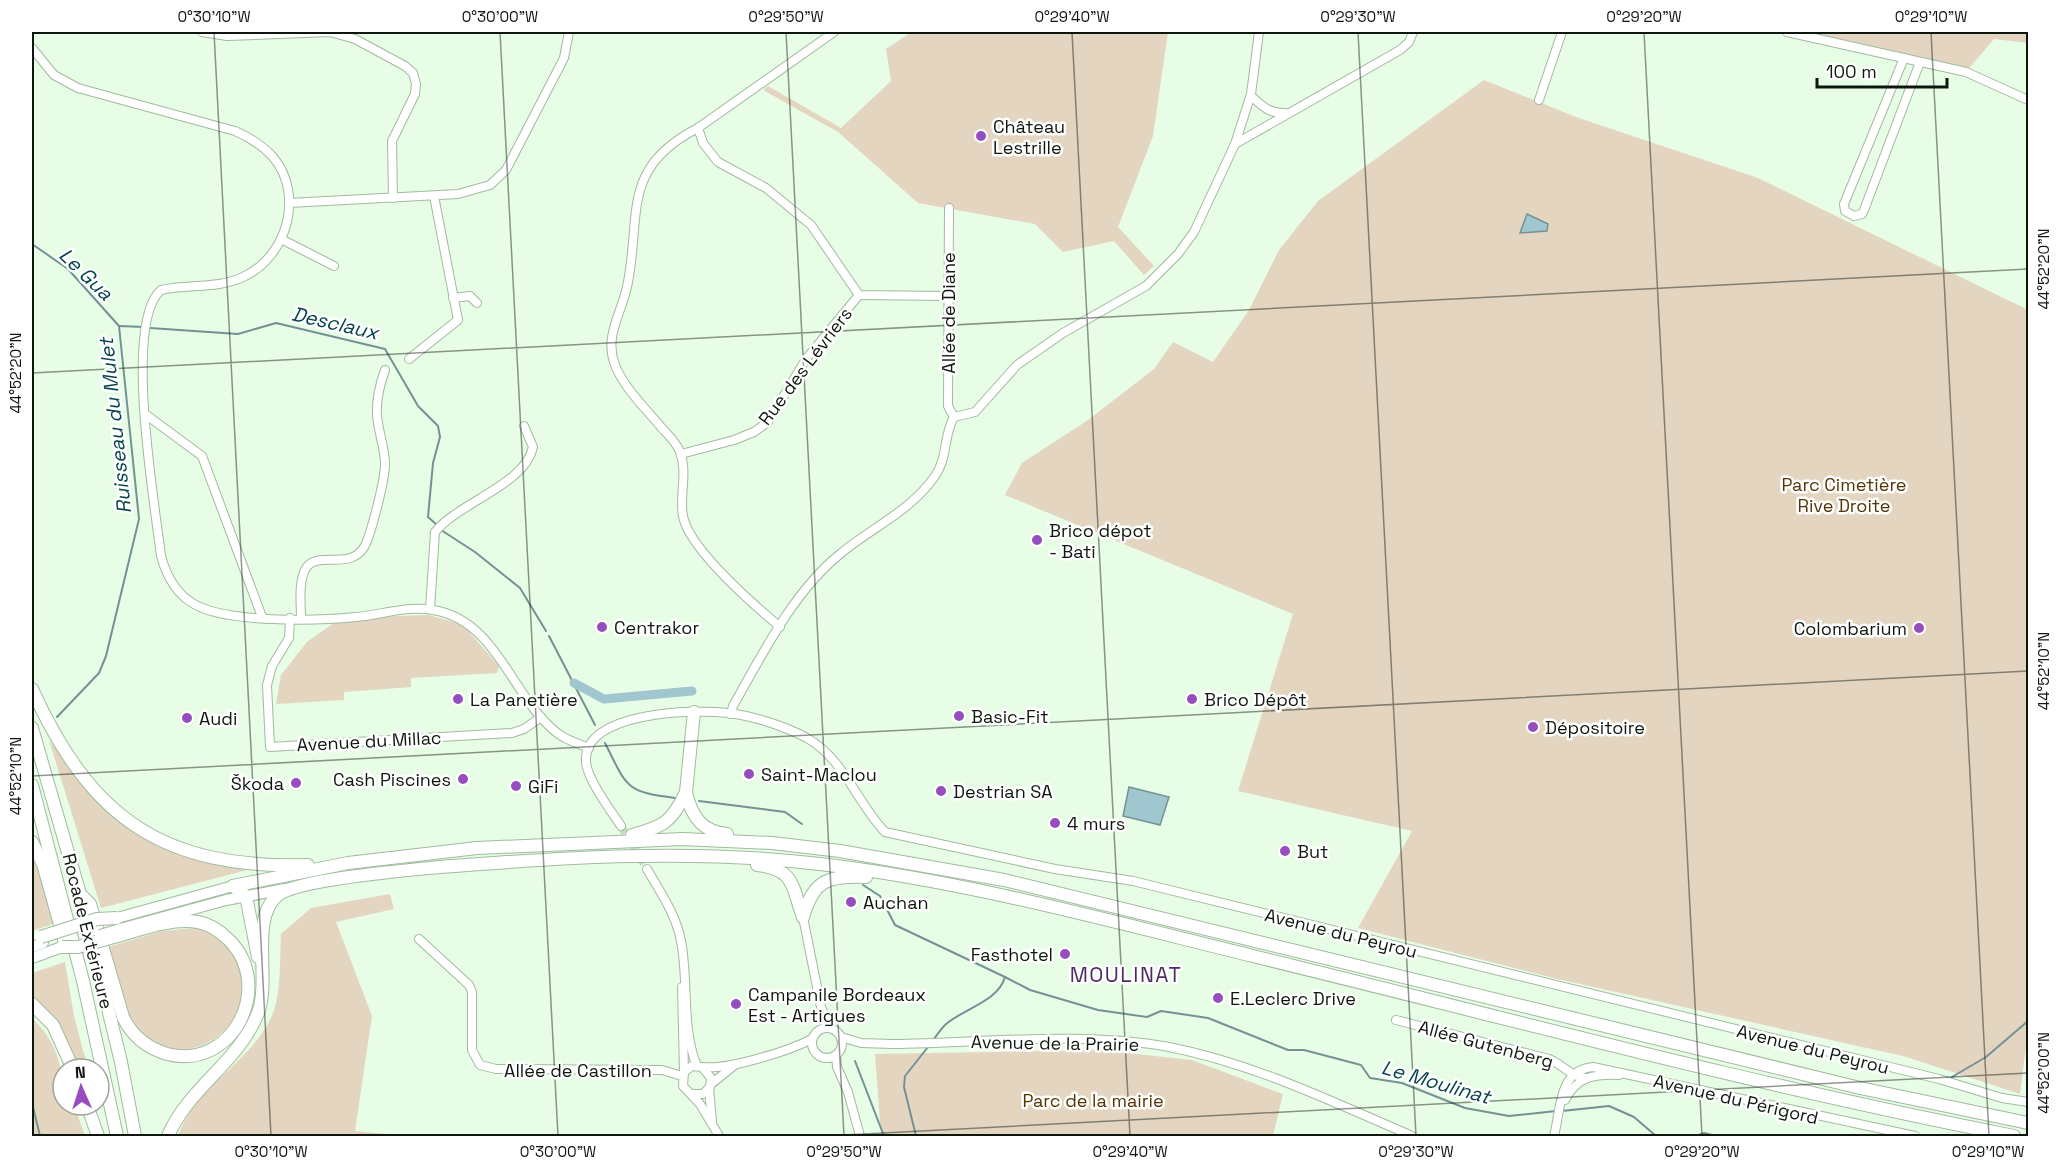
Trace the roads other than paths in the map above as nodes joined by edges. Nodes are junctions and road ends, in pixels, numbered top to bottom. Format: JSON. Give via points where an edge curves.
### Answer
{"nodes":[{"id":1,"x":202,"y":32,"type":"edge"},
{"id":2,"x":569,"y":32,"type":"edge"},
{"id":3,"x":834,"y":32,"type":"edge"},
{"id":4,"x":1259,"y":32,"type":"edge"},
{"id":5,"x":1413,"y":32,"type":"edge"},
{"id":6,"x":1562,"y":32,"type":"edge"},
{"id":7,"x":1787,"y":32,"type":"edge"},
{"id":8,"x":32,"y":48,"type":"edge"},
{"id":9,"x":1904,"y":58,"type":"junction"},
{"id":10,"x":1920,"y":62,"type":"junction"},
{"id":11,"x":1251,"y":96,"type":"junction"},
{"id":12,"x":1539,"y":100,"type":"dead end"},
{"id":13,"x":2028,"y":100,"type":"edge"},
{"id":14,"x":1289,"y":113,"type":"junction"},
{"id":15,"x":698,"y":128,"type":"junction"},
{"id":16,"x":1234,"y":144,"type":"junction"},
{"id":17,"x":434,"y":196,"type":"junction"},
{"id":18,"x":393,"y":198,"type":"junction"},
{"id":19,"x":289,"y":203,"type":"junction"},
{"id":20,"x":949,"y":208,"type":"dead end"},
{"id":21,"x":281,"y":239,"type":"junction"},
{"id":22,"x":334,"y":266,"type":"dead end"},
{"id":23,"x":859,"y":295,"type":"junction"},
{"id":24,"x":948,"y":296,"type":"junction"},
{"id":25,"x":453,"y":298,"type":"junction"},
{"id":26,"x":477,"y":303,"type":"dead end"},
{"id":27,"x":409,"y":359,"type":"dead end"},
{"id":28,"x":385,"y":370,"type":"dead end"},
{"id":29,"x":146,"y":414,"type":"junction"},
{"id":30,"x":954,"y":417,"type":"junction"},
{"id":31,"x":524,"y":426,"type":"dead end"},
{"id":32,"x":681,"y":454,"type":"junction"},
{"id":33,"x":430,"y":609,"type":"junction"},
{"id":34,"x":262,"y":617,"type":"junction"},
{"id":35,"x":290,"y":618,"type":"junction"},
{"id":36,"x":301,"y":618,"type":"junction"},
{"id":37,"x":780,"y":627,"type":"junction"},
{"id":38,"x":32,"y":689,"type":"edge"},
{"id":39,"x":694,"y":712,"type":"junction"},
{"id":40,"x":731,"y":714,"type":"junction"},
{"id":41,"x":541,"y":717,"type":"junction"},
{"id":42,"x":32,"y":728,"type":"edge"},
{"id":43,"x":589,"y":748,"type":"junction"},
{"id":44,"x":32,"y":785,"type":"edge"},
{"id":45,"x":686,"y":792,"type":"junction"},
{"id":46,"x":621,"y":826,"type":"tunnel mouth"},
{"id":47,"x":608,"y":841,"type":"junction"},
{"id":48,"x":32,"y":842,"type":"edge"},
{"id":49,"x":634,"y":856,"type":"junction"},
{"id":50,"x":894,"y":859,"type":"junction"},
{"id":51,"x":348,"y":863,"type":"junction"},
{"id":52,"x":647,"y":870,"type":"tunnel mouth"},
{"id":53,"x":907,"y":878,"type":"junction"},
{"id":54,"x":233,"y":886,"type":"junction"},
{"id":55,"x":290,"y":888,"type":"junction"},
{"id":56,"x":80,"y":894,"type":"junction"},
{"id":57,"x":246,"y":896,"type":"junction"},
{"id":58,"x":803,"y":917,"type":"junction"},
{"id":59,"x":119,"y":927,"type":"junction"},
{"id":60,"x":419,"y":939,"type":"dead end"},
{"id":61,"x":40,"y":943,"type":"edge"},
{"id":62,"x":32,"y":947,"type":"edge"},
{"id":63,"x":62,"y":948,"type":"joint"},
{"id":64,"x":32,"y":958,"type":"edge"},
{"id":65,"x":684,"y":972,"type":"junction"},
{"id":66,"x":83,"y":981,"type":"junction"},
{"id":67,"x":263,"y":984,"type":"junction"},
{"id":68,"x":32,"y":1004,"type":"edge"},
{"id":69,"x":821,"y":1007,"type":"junction"},
{"id":70,"x":1396,"y":1020,"type":"dead end"},
{"id":71,"x":830,"y":1028,"type":"junction"},
{"id":72,"x":818,"y":1031,"type":"junction"},
{"id":73,"x":841,"y":1037,"type":"junction"},
{"id":74,"x":812,"y":1039,"type":"junction"},
{"id":75,"x":861,"y":1043,"type":"junction"},
{"id":76,"x":793,"y":1048,"type":"junction"},
{"id":77,"x":814,"y":1052,"type":"junction"},
{"id":78,"x":839,"y":1052,"type":"junction"},
{"id":79,"x":67,"y":1057,"type":"edge"},
{"id":80,"x":826,"y":1058,"type":"junction"},
{"id":81,"x":737,"y":1064,"type":"junction"},
{"id":82,"x":700,"y":1067,"type":"junction"},
{"id":83,"x":837,"y":1067,"type":"junction"},
{"id":84,"x":1573,"y":1074,"type":"junction"},
{"id":85,"x":683,"y":1075,"type":"junction"},
{"id":86,"x":1628,"y":1075,"type":"junction"},
{"id":87,"x":1586,"y":1078,"type":"junction"},
{"id":88,"x":710,"y":1086,"type":"junction"},
{"id":89,"x":691,"y":1094,"type":"junction"},
{"id":90,"x":1568,"y":1094,"type":"junction"},
{"id":91,"x":2028,"y":1102,"type":"edge"},
{"id":92,"x":1562,"y":1105,"type":"junction"},
{"id":93,"x":91,"y":1117,"type":"edge"},
{"id":94,"x":712,"y":1123,"type":"junction"},
{"id":95,"x":2028,"y":1123,"type":"edge"},
{"id":96,"x":98,"y":1137,"type":"edge"},
{"id":97,"x":117,"y":1137,"type":"edge"},
{"id":98,"x":135,"y":1137,"type":"edge"},
{"id":99,"x":168,"y":1137,"type":"edge"},
{"id":100,"x":719,"y":1137,"type":"edge"},
{"id":101,"x":860,"y":1137,"type":"edge"},
{"id":102,"x":1412,"y":1137,"type":"edge"},
{"id":103,"x":1554,"y":1137,"type":"edge"},
{"id":104,"x":1915,"y":1137,"type":"edge"},
{"id":105,"x":2014,"y":1137,"type":"edge"}],
"edges":[{"from":1,"to":18,"type":"street","via":[[227,36],[314,32],[343,35],[405,66],[416,84],[392,141]]},
{"from":2,"to":17,"type":"street","via":[[564,58],[506,170],[490,185]]},
{"from":3,"to":15,"type":"street"},
{"from":4,"to":11,"type":"street"},
{"from":5,"to":14,"type":"street","via":[[1400,50]]},
{"from":6,"to":12,"type":"street"},
{"from":7,"to":9,"type":"street"},
{"from":8,"to":19,"type":"street","via":[[54,75],[78,88],[249,137],[264,147],[279,167]]},
{"from":9,"to":10,"type":"street"},
{"from":9,"to":10,"type":"street","via":[[1844,204],[1845,211],[1854,216],[1864,210]]},
{"from":10,"to":13,"type":"street","via":[[1966,72]]},
{"from":11,"to":14,"type":"street","via":[[1275,114]]},
{"from":11,"to":16,"type":"street"},
{"from":14,"to":16,"type":"street"},
{"from":15,"to":23,"type":"street","via":[[703,143],[718,162],[766,188],[811,225]]},
{"from":15,"to":32,"type":"street","via":[[664,151],[642,180],[636,198],[626,288],[614,322],[611,351],[620,376]]},
{"from":16,"to":30,"type":"street","via":[[1194,232],[1160,273],[1125,300],[1063,333],[1017,365],[975,412]]},
{"from":17,"to":18,"type":"street"},
{"from":17,"to":25,"type":"street"},
{"from":18,"to":19,"type":"street"},
{"from":19,"to":21,"type":"street","via":[[289,218]]},
{"from":20,"to":24,"type":"street","name":"Allée de Diane"},
{"from":21,"to":22,"type":"street"},
{"from":21,"to":29,"type":"street","via":[[270,258],[243,277],[219,284],[161,290],[151,301],[141,364]]},
{"from":23,"to":24,"type":"street"},
{"from":23,"to":32,"type":"street","name":"Rue des Lévriers","via":[[806,359],[768,422],[734,440]]},
{"from":24,"to":30,"type":"street","name":"Allée de Diane","via":[[948,406]]},
{"from":25,"to":26,"type":"street","via":[[470,296]]},
{"from":25,"to":27,"type":"street","via":[[458,320]]},
{"from":28,"to":36,"type":"street","via":[[377,408],[385,465],[367,541],[360,553],[350,559],[315,561],[306,566],[302,576]]},
{"from":29,"to":34,"type":"street","via":[[202,456]]},
{"from":29,"to":34,"type":"street","via":[[165,570],[181,593],[198,606],[213,613]]},
{"from":30,"to":37,"type":"street","via":[[948,428],[944,462],[934,479],[906,507],[840,553],[815,577]]},
{"from":31,"to":33,"type":"street","via":[[533,447],[528,460],[435,532]]},
{"from":32,"to":37,"type":"street","via":[[683,515],[688,532],[712,562]]},
{"from":33,"to":36,"type":"street"},
{"from":33,"to":41,"type":"street","via":[[473,627]]},
{"from":34,"to":35,"type":"street"},
{"from":35,"to":36,"type":"street"},
{"from":35,"to":41,"type":"street","name":"Avenue du Millac","via":[[289,638],[272,666],[267,685],[270,747],[512,733]]},
{"from":37,"to":40,"type":"street"},
{"from":38,"to":51,"type":"highway","via":[[64,753],[84,780],[105,803],[162,842],[225,862],[268,866]]},
{"from":39,"to":40,"type":"street","name":"Avenue du Peyrou"},
{"from":39,"to":43,"type":"street","name":"Avenue du Peyrou","via":[[664,713],[625,723],[600,734]]},
{"from":39,"to":45,"type":"highway"},
{"from":40,"to":91,"type":"street","name":"Avenue du Peyrou","via":[[783,727],[808,739],[846,775],[872,819],[885,832],[1055,869],[1133,881]]},
{"from":41,"to":43,"type":"street","via":[[564,738]]},
{"from":42,"to":56,"type":"highway","name":"Rocade Extérieure"},
{"from":43,"to":46,"type":"street","via":[[586,763]]},
{"from":44,"to":66,"type":"highway"},
{"from":45,"to":47,"type":"highway","via":[[674,816],[665,824]]},
{"from":45,"to":50,"type":"highway","via":[[698,821],[713,832],[865,849]]},
{"from":47,"to":50,"type":"highway","via":[[762,842]]},
{"from":47,"to":51,"type":"highway","via":[[477,848]]},
{"from":48,"to":66,"type":"highway","via":[[45,871],[70,962]]},
{"from":49,"to":53,"type":"highway","via":[[761,858]]},
{"from":49,"to":55,"type":"highway","via":[[414,869]]},
{"from":49,"to":58,"type":"highway","via":[[658,862],[751,865],[780,870],[793,884]]},
{"from":50,"to":95,"type":"highway","via":[[1004,880],[1860,1088]]},
{"from":51,"to":54,"type":"highway"},
{"from":52,"to":65,"type":"street","via":[[674,918],[681,938]]},
{"from":53,"to":58,"type":"highway","via":[[832,879],[813,891]]},
{"from":53,"to":105,"type":"highway","via":[[1010,897],[1845,1100]]},
{"from":54,"to":57,"type":"highway"},
{"from":54,"to":59,"type":"main road"},
{"from":55,"to":57,"type":"main road"},
{"from":55,"to":67,"type":"highway","via":[[272,902],[265,914]]},
{"from":56,"to":59,"type":"highway","via":[[90,904],[120,1010],[137,1037],[160,1051],[182,1056],[206,1051],[233,1033],[246,1008],[249,985],[244,962],[224,935],[203,923],[182,921]]},
{"from":56,"to":98,"type":"highway","name":"Rocade Extérieure"},
{"from":57,"to":59,"type":"main road"},
{"from":57,"to":67,"type":"highway"},
{"from":58,"to":69,"type":"street"},
{"from":59,"to":61,"type":"highway","bridge":true,"via":[[97,920]]},
{"from":59,"to":63,"type":"highway","bridge":true,"via":[[78,947]]},
{"from":60,"to":85,"type":"street","name":"Allée de Castillon","via":[[469,985],[472,1050],[480,1065],[496,1069],[662,1070]]},
{"from":61,"to":62,"type":"main road"},
{"from":61,"to":63,"type":"main road"},
{"from":61,"to":64,"type":"main road"},
{"from":65,"to":82,"type":"street","via":[[691,1047]]},
{"from":65,"to":85,"type":"street"},
{"from":66,"to":97,"type":"highway"},
{"from":67,"to":99,"type":"highway","via":[[260,1010],[248,1034],[191,1096]]},
{"from":68,"to":79,"type":"highway","via":[[52,1025]]},
{"from":69,"to":71,"type":"street"},
{"from":69,"to":72,"type":"street"},
{"from":70,"to":84,"type":"street","name":"Allée Gutenberg","via":[[1549,1059]]},
{"from":71,"to":72,"type":"street"},
{"from":71,"to":73,"type":"street","name":"Avenue de la Prairie"},
{"from":72,"to":74,"type":"street"},
{"from":73,"to":75,"type":"street","name":"Avenue de la Prairie"},
{"from":73,"to":78,"type":"street"},
{"from":74,"to":76,"type":"street"},
{"from":74,"to":77,"type":"street"},
{"from":75,"to":78,"type":"street","name":"Avenue de la Prairie"},
{"from":75,"to":102,"type":"street","name":"Avenue de la Prairie","via":[[1098,1041],[1167,1047],[1272,1076]]},
{"from":76,"to":77,"type":"street"},
{"from":76,"to":81,"type":"street"},
{"from":77,"to":80,"type":"street"},
{"from":78,"to":80,"type":"street","name":"Avenue de la Prairie"},
{"from":78,"to":83,"type":"street"},
{"from":80,"to":83,"type":"street"},
{"from":81,"to":82,"type":"street"},
{"from":81,"to":88,"type":"street"},
{"from":82,"to":85,"type":"street","via":[[688,1069]]},
{"from":82,"to":88,"type":"street","via":[[709,1073]]},
{"from":83,"to":101,"type":"street"},
{"from":84,"to":86,"type":"street","name":"Avenue du Périgord","via":[[1593,1067]]},
{"from":84,"to":87,"type":"street","name":"Allée Gutenberg"},
{"from":84,"to":90,"type":"street"},
{"from":84,"to":92,"type":"street","via":[[1565,1084]]},
{"from":85,"to":89,"type":"street","via":[[682,1086]]},
{"from":86,"to":87,"type":"street","name":"Avenue du Périgord"},
{"from":86,"to":104,"type":"street","name":"Avenue du Périgord"},
{"from":87,"to":90,"type":"street"},
{"from":88,"to":89,"type":"street","via":[[699,1095]]},
{"from":88,"to":94,"type":"street"},
{"from":89,"to":94,"type":"street"},
{"from":90,"to":92,"type":"street"},
{"from":92,"to":103,"type":"street"},
{"from":93,"to":96,"type":"highway"},
{"from":94,"to":100,"type":"street"}]}
